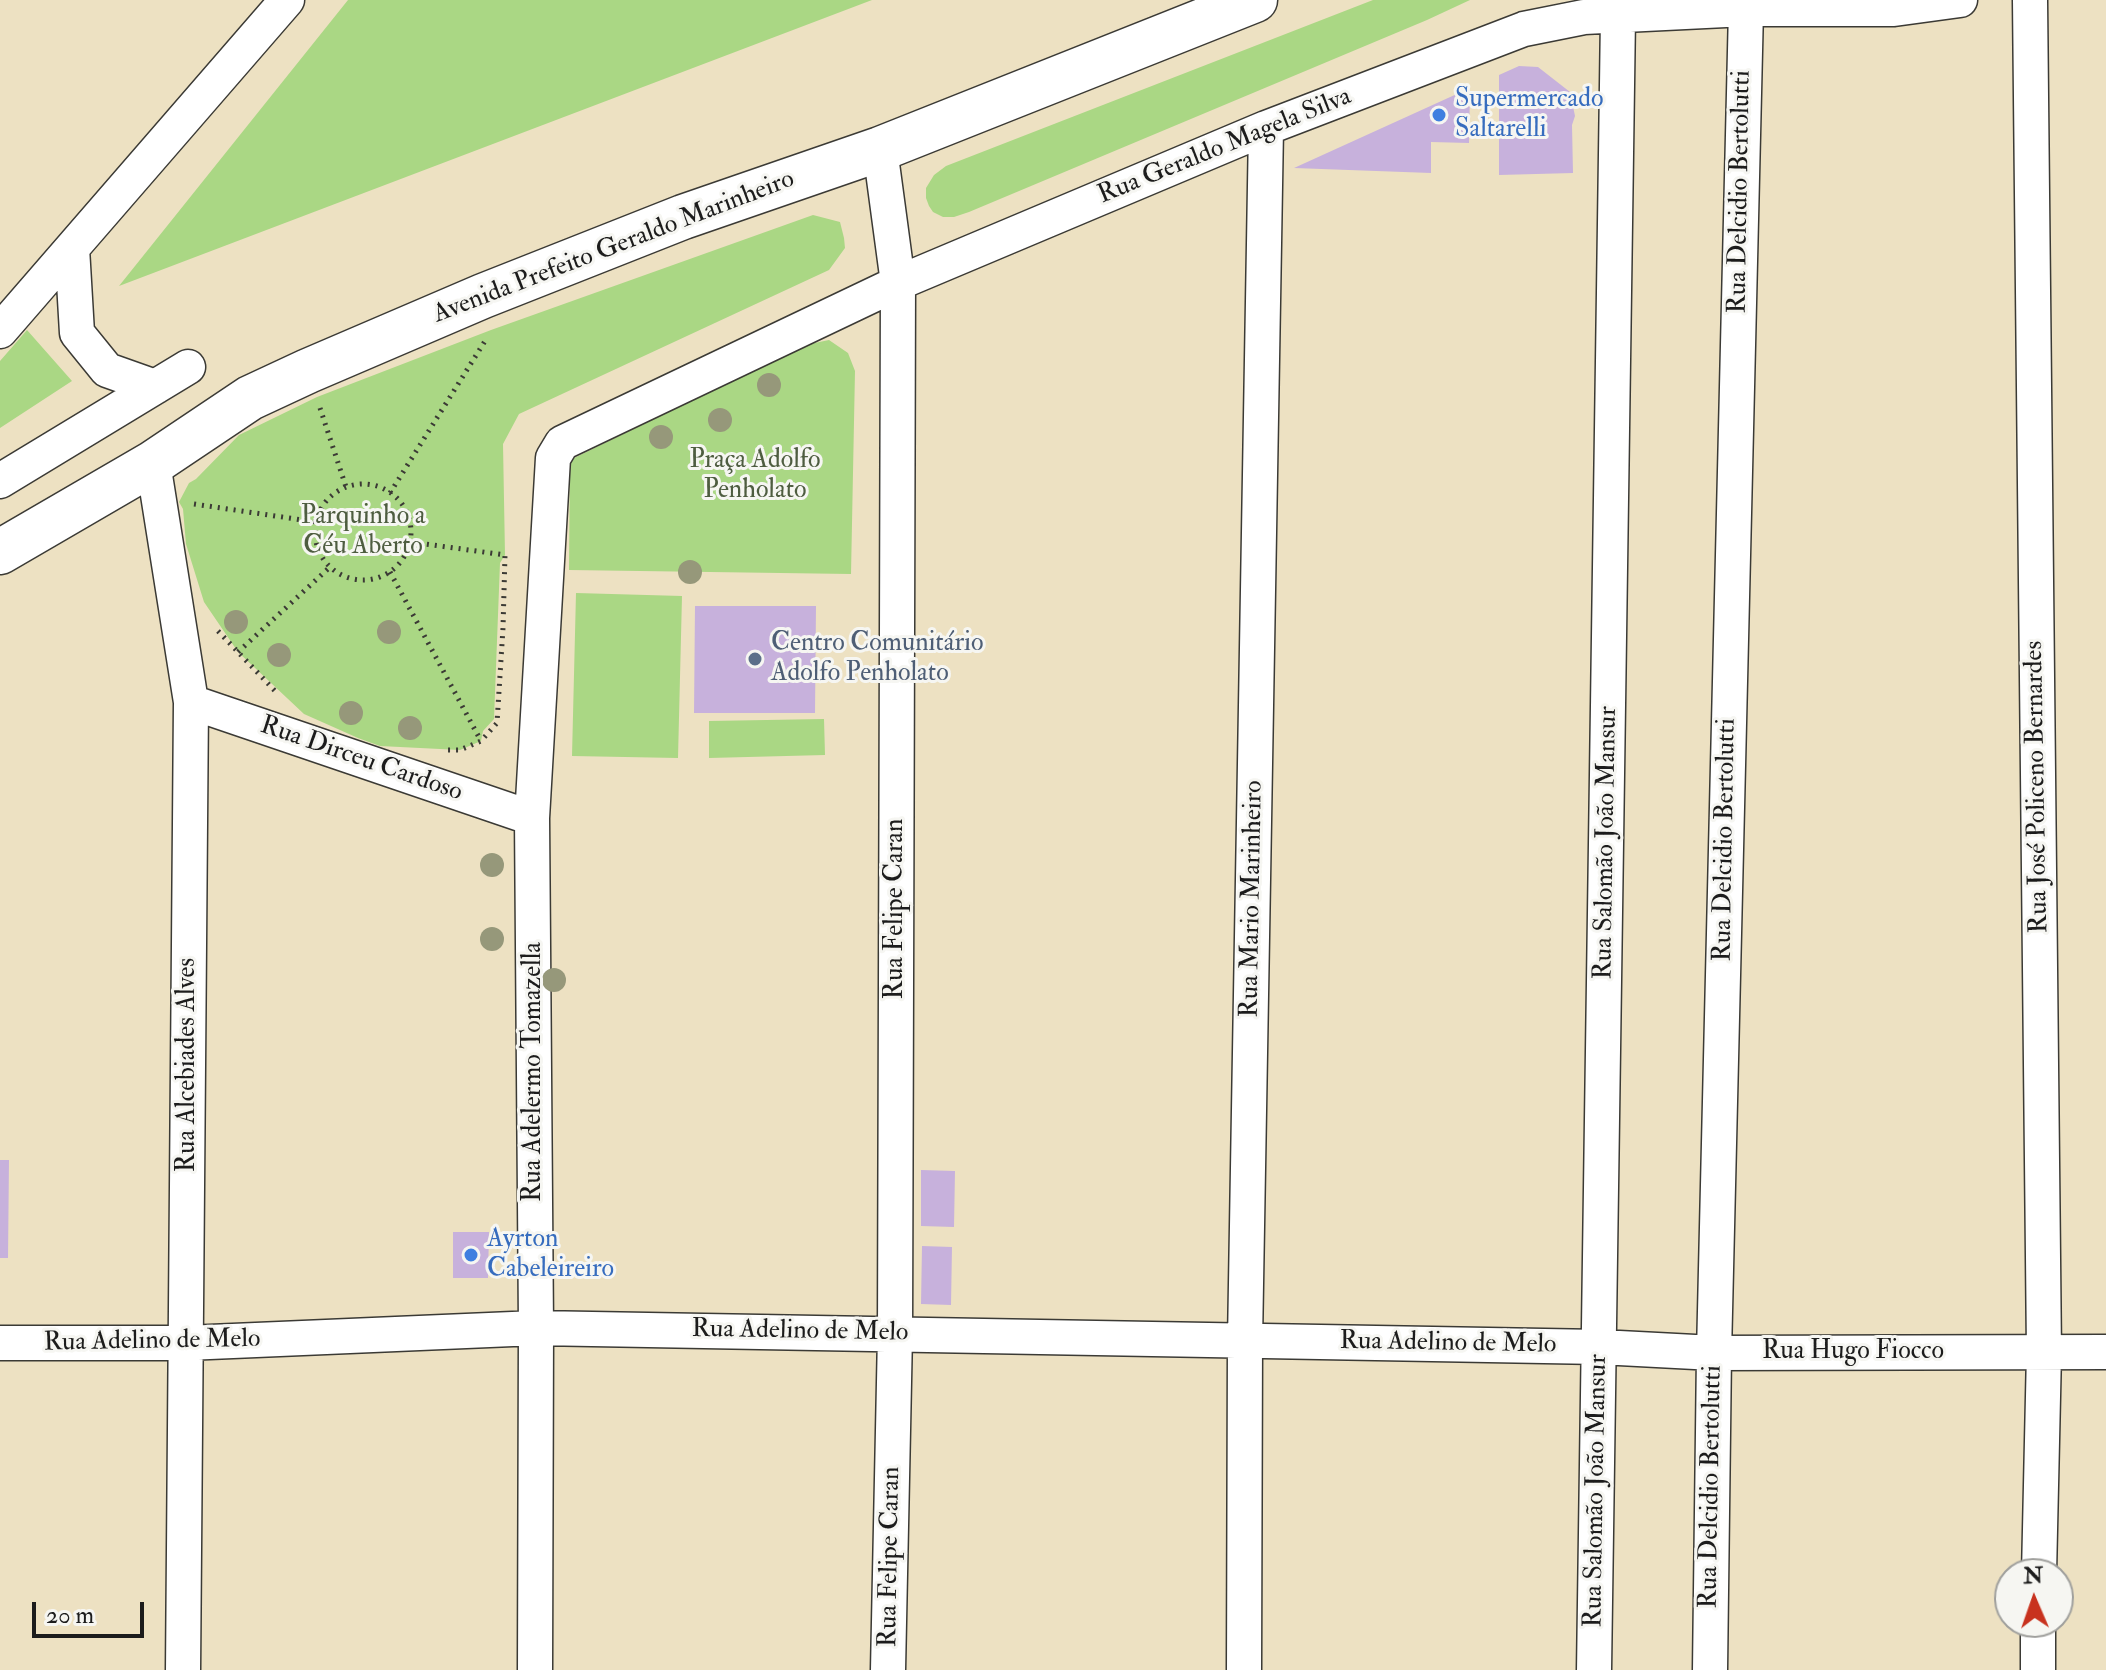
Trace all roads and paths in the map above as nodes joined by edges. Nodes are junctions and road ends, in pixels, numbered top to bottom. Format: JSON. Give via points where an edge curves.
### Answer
{"nodes":[{"id":1,"x":287,"y":0,"type":"edge"},
{"id":2,"x":1255,"y":0,"type":"edge"},
{"id":3,"x":1960,"y":0,"type":"edge"},
{"id":4,"x":2030,"y":0,"type":"edge"},
{"id":5,"x":1746,"y":9,"type":"junction"},
{"id":6,"x":1618,"y":16,"type":"junction"},
{"id":7,"x":1266,"y":128,"type":"junction"},
{"id":8,"x":880,"y":149,"type":"junction"},
{"id":9,"x":72,"y":248,"type":"junction"},
{"id":10,"x":898,"y":283,"type":"junction"},
{"id":11,"x":491,"y":330,"type":"dead end"},
{"id":12,"x":0,"y":331,"type":"edge"},
{"id":13,"x":188,"y":367,"type":"dead end"},
{"id":14,"x":155,"y":387,"type":"junction"},
{"id":15,"x":317,"y":397,"type":"dead end"},
{"id":16,"x":153,"y":463,"type":"junction"},
{"id":17,"x":552,"y":474,"type":"joint"},
{"id":18,"x":0,"y":481,"type":"edge"},
{"id":19,"x":346,"y":487,"type":"junction"},
{"id":20,"x":390,"y":493,"type":"junction"},
{"id":21,"x":194,"y":504,"type":"dead end"},
{"id":22,"x":316,"y":522,"type":"junction"},
{"id":23,"x":411,"y":542,"type":"junction"},
{"id":24,"x":0,"y":552,"type":"edge"},
{"id":25,"x":330,"y":567,"type":"junction"},
{"id":26,"x":390,"y":572,"type":"junction"},
{"id":27,"x":214,"y":627,"type":"dead end"},
{"id":28,"x":238,"y":652,"type":"junction"},
{"id":29,"x":282,"y":697,"type":"dead end"},
{"id":30,"x":191,"y":702,"type":"junction"},
{"id":31,"x":481,"y":741,"type":"junction"},
{"id":32,"x":437,"y":751,"type":"dead end"},
{"id":33,"x":532,"y":818,"type":"junction"},
{"id":34,"x":536,"y":1328,"type":"junction"},
{"id":35,"x":895,"y":1334,"type":"junction"},
{"id":36,"x":1245,"y":1341,"type":"junction"},
{"id":37,"x":0,"y":1343,"type":"edge"},
{"id":38,"x":186,"y":1343,"type":"junction"},
{"id":39,"x":1600,"y":1347,"type":"junction"},
{"id":40,"x":2044,"y":1352,"type":"junction"},
{"id":41,"x":2106,"y":1352,"type":"edge"},
{"id":42,"x":1714,"y":1353,"type":"junction"},
{"id":43,"x":2039,"y":1558,"type":"edge"},
{"id":44,"x":2038,"y":1638,"type":"edge"},
{"id":45,"x":183,"y":1670,"type":"edge"},
{"id":46,"x":535,"y":1670,"type":"edge"},
{"id":47,"x":888,"y":1670,"type":"edge"},
{"id":48,"x":1244,"y":1670,"type":"edge"},
{"id":49,"x":1594,"y":1670,"type":"edge"},
{"id":50,"x":1710,"y":1670,"type":"edge"},
{"id":51,"x":2038,"y":1670,"type":"edge"}],
"edges":[{"from":1,"to":9,"type":"street"},
{"from":2,"to":8,"type":"main road","name":"Avenida Prefeito Geraldo Marinheiro"},
{"from":3,"to":5,"type":"street","name":"Rua Geraldo Magela Silva","via":[[1894,9]]},
{"from":4,"to":40,"type":"street","name":"Rua José Policeno Bernardes"},
{"from":5,"to":6,"type":"street","name":"Rua Geraldo Magela Silva"},
{"from":5,"to":42,"type":"street","name":"Rua Delcidio Bertolutti"},
{"from":6,"to":7,"type":"street","name":"Rua Geraldo Magela Silva","via":[[1524,29]]},
{"from":6,"to":39,"type":"street","name":"Rua Salomão João Mansur"},
{"from":7,"to":10,"type":"street","name":"Rua Geraldo Magela Silva"},
{"from":7,"to":36,"type":"street","name":"Rua Mario Marinheiro"},
{"from":8,"to":10,"type":"street","name":"Rua Felipe Caran"},
{"from":8,"to":16,"type":"main road","name":"Avenida Prefeito Geraldo Marinheiro","via":[[683,217],[308,371],[250,398]]},
{"from":9,"to":12,"type":"street"},
{"from":9,"to":14,"type":"street","via":[[77,333],[107,370]]},
{"from":10,"to":17,"type":"street","name":"Rua Geraldo Magela Silva","via":[[562,443]]},
{"from":10,"to":35,"type":"street","name":"Rua Felipe Caran"},
{"from":11,"to":20,"type":"path"},
{"from":13,"to":14,"type":"street"},
{"from":14,"to":18,"type":"street"},
{"from":15,"to":19,"type":"path"},
{"from":16,"to":24,"type":"main road","name":"Avenida Prefeito Geraldo Marinheiro"},
{"from":16,"to":30,"type":"street","name":"Rua Alcebiades Alves"},
{"from":17,"to":33,"type":"street","name":"Rua Adelermo Tomazella"},
{"from":19,"to":20,"type":"path","via":[[362,484]]},
{"from":19,"to":22,"type":"path","via":[[322,507]]},
{"from":20,"to":23,"type":"path","via":[[409,518]]},
{"from":21,"to":22,"type":"path"},
{"from":22,"to":25,"type":"path","via":[[315,538]]},
{"from":23,"to":26,"type":"path"},
{"from":23,"to":31,"type":"path","via":[[505,555],[497,723]]},
{"from":25,"to":26,"type":"path","via":[[359,580]]},
{"from":25,"to":28,"type":"path"},
{"from":26,"to":31,"type":"path"},
{"from":27,"to":28,"type":"path"},
{"from":28,"to":29,"type":"path"},
{"from":30,"to":33,"type":"street","name":"Rua Dirceu Cardoso"},
{"from":30,"to":38,"type":"street","name":"Rua Alcebiades Alves"},
{"from":31,"to":32,"type":"path","via":[[460,750]]},
{"from":33,"to":34,"type":"street","name":"Rua Adelermo Tomazella"},
{"from":34,"to":35,"type":"street","name":"Rua Adelino de Melo"},
{"from":34,"to":38,"type":"street","name":"Rua Adelino de Melo"},
{"from":34,"to":46,"type":"street","name":"Rua Adelermo Tomazella"},
{"from":35,"to":36,"type":"street","name":"Rua Adelino de Melo"},
{"from":35,"to":47,"type":"street","name":"Rua Felipe Caran"},
{"from":36,"to":39,"type":"street","name":"Rua Adelino de Melo"},
{"from":36,"to":48,"type":"street","name":"Rua Mario Marinheiro"},
{"from":37,"to":38,"type":"street","name":"Rua Adelino de Melo"},
{"from":38,"to":45,"type":"street","name":"Rua Alcebiades Alves"},
{"from":39,"to":42,"type":"street","name":"Rua Hugo Fiocco"},
{"from":39,"to":49,"type":"street","name":"Rua Salomão João Mansur"},
{"from":40,"to":41,"type":"street","name":"Rua Hugo Fiocco"},
{"from":40,"to":42,"type":"street","name":"Rua Hugo Fiocco"},
{"from":40,"to":43,"type":"street","name":"Rua José Policeno Bernardes"},
{"from":42,"to":50,"type":"street","name":"Rua Delcidio Bertolutti"},
{"from":44,"to":51,"type":"street"}]}
